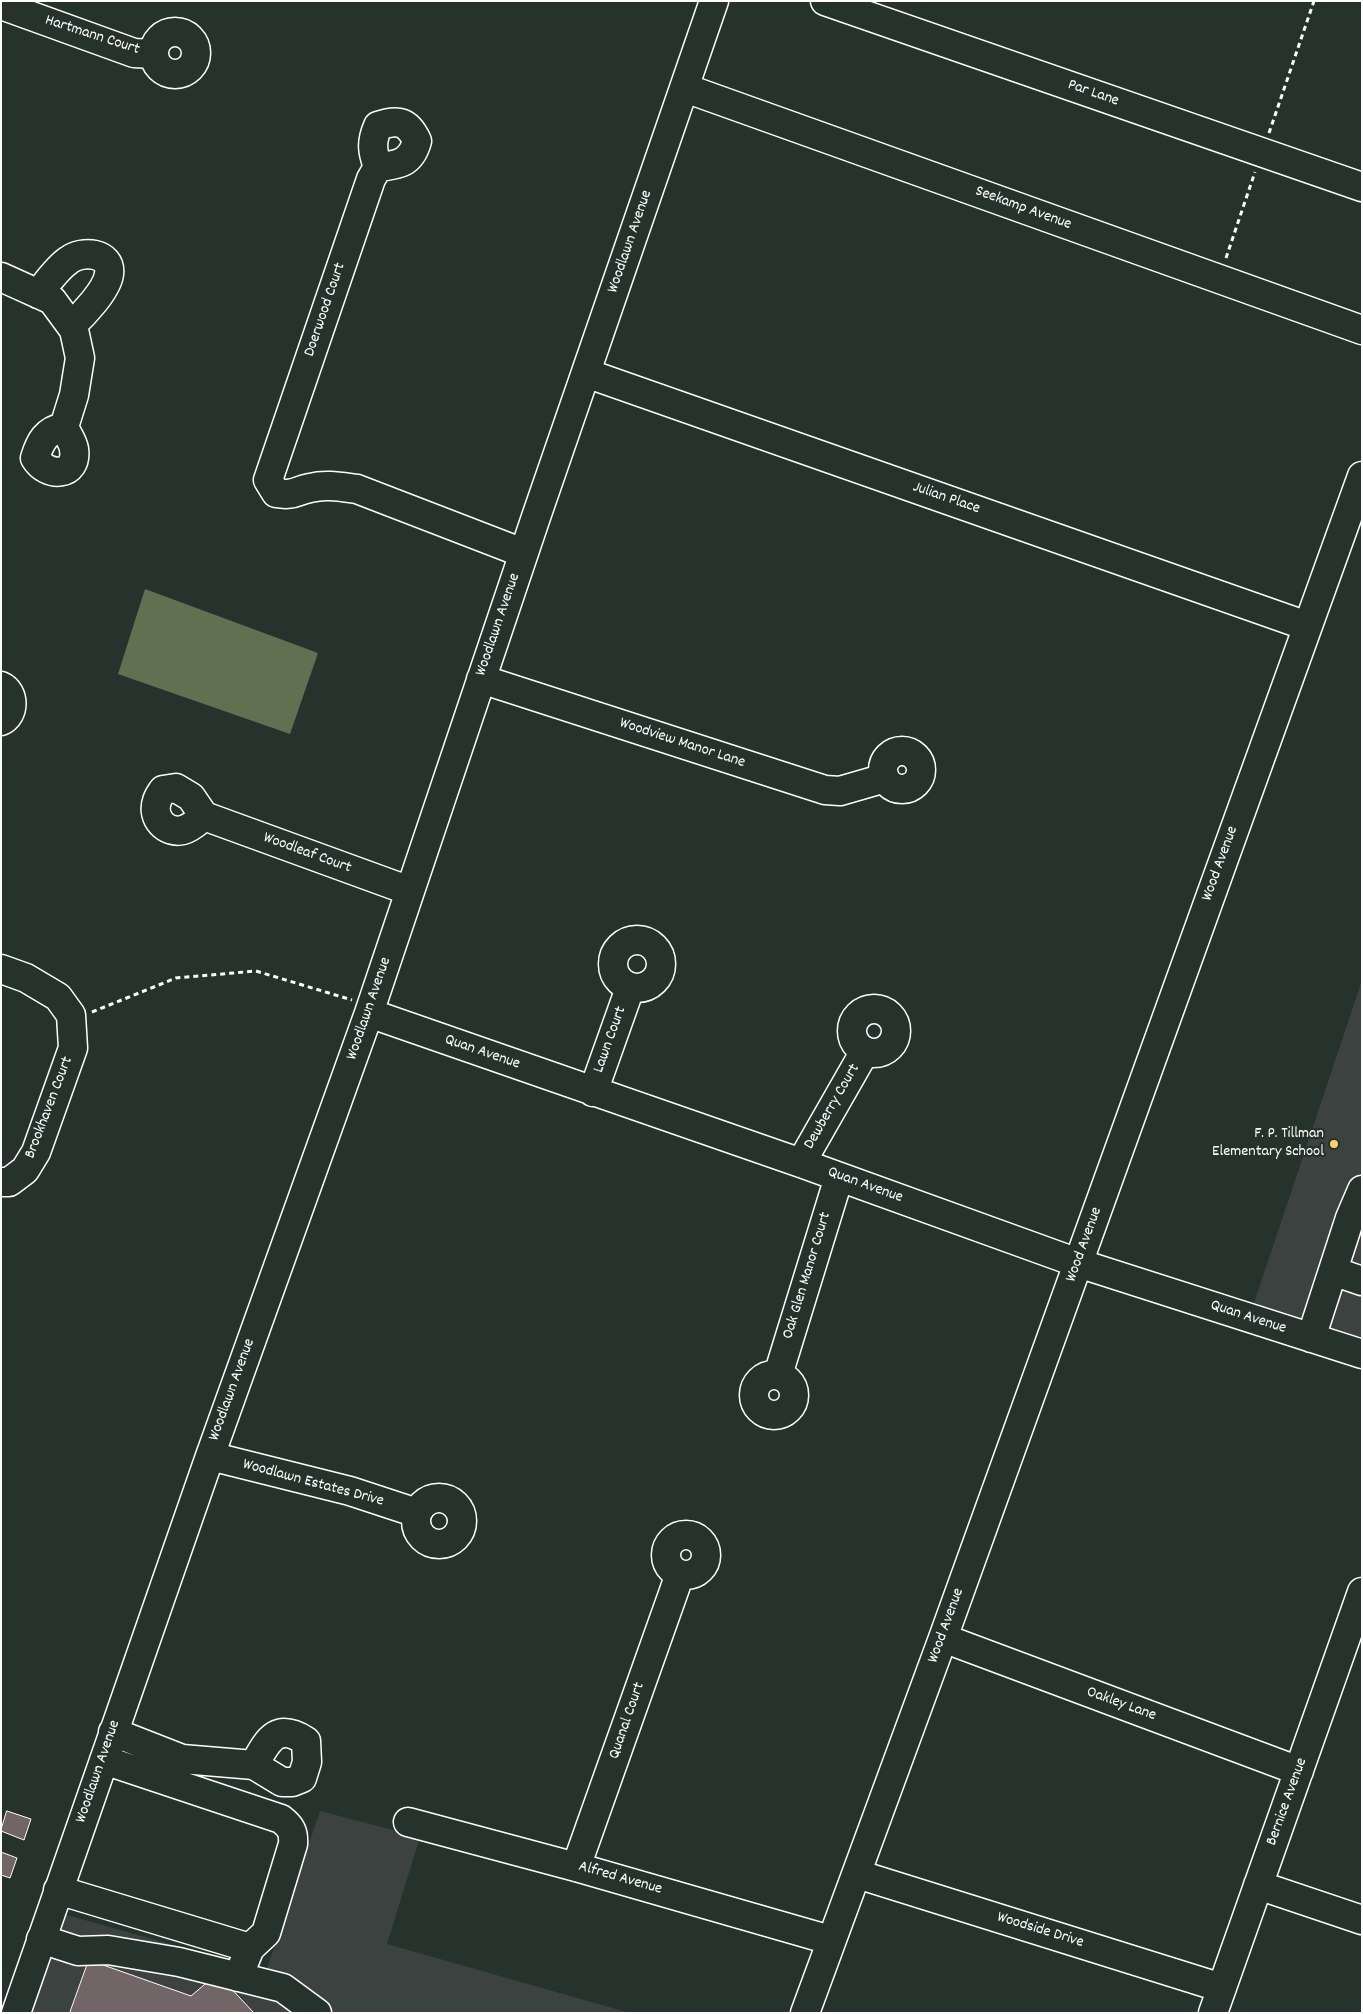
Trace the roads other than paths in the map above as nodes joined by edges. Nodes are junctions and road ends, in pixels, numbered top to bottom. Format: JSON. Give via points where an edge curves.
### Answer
{"nodes":[{"id":1,"x":714,"y":1,"type":"edge"},
{"id":2,"x":825,"y":1,"type":"edge"},
{"id":3,"x":1,"y":6,"type":"edge"},
{"id":4,"x":154,"y":54,"type":"dead end"},
{"id":5,"x":685,"y":88,"type":"junction"},
{"id":6,"x":378,"y":168,"type":"dead end"},
{"id":7,"x":1362,"y":187,"type":"edge"},
{"id":8,"x":1,"y":277,"type":"edge"},
{"id":9,"x":38,"y":294,"type":"junction"},
{"id":10,"x":71,"y":326,"type":"junction"},
{"id":11,"x":1362,"y":330,"type":"edge"},
{"id":12,"x":586,"y":373,"type":"junction"},
{"id":13,"x":64,"y":427,"type":"dead end"},
{"id":14,"x":1362,"y":476,"type":"edge"},
{"id":15,"x":523,"y":553,"type":"junction"},
{"id":16,"x":1307,"y":626,"type":"junction"},
{"id":17,"x":481,"y":679,"type":"junction"},
{"id":18,"x":1,"y":686,"type":"edge"},
{"id":19,"x":1,"y":720,"type":"edge"},
{"id":20,"x":885,"y":778,"type":"dead end"},
{"id":21,"x":204,"y":816,"type":"dead end"},
{"id":22,"x":410,"y":891,"type":"junction"},
{"id":23,"x":1,"y":969,"type":"edge"},
{"id":24,"x":630,"y":988,"type":"dead end"},
{"id":25,"x":370,"y":1010,"type":"junction"},
{"id":26,"x":865,"y":1052,"type":"dead end"},
{"id":27,"x":593,"y":1092,"type":"junction"},
{"id":28,"x":801,"y":1163,"type":"junction"},
{"id":29,"x":839,"y":1178,"type":"junction"},
{"id":30,"x":1,"y":1182,"type":"edge"},
{"id":31,"x":1362,"y":1190,"type":"edge"},
{"id":32,"x":1356,"y":1221,"type":"edge"},
{"id":33,"x":1078,"y":1263,"type":"junction"},
{"id":34,"x":1333,"y":1271,"type":"junction"},
{"id":35,"x":1362,"y":1281,"type":"edge"},
{"id":36,"x":1311,"y":1338,"type":"junction"},
{"id":37,"x":1362,"y":1354,"type":"edge"},
{"id":38,"x":778,"y":1376,"type":"dead end"},
{"id":39,"x":210,"y":1456,"type":"junction"},
{"id":40,"x":417,"y":1513,"type":"dead end"},
{"id":41,"x":680,"y":1574,"type":"dead end"},
{"id":42,"x":1362,"y":1592,"type":"edge"},
{"id":43,"x":943,"y":1638,"type":"junction"},
{"id":44,"x":113,"y":1732,"type":"junction"},
{"id":45,"x":104,"y":1760,"type":"junction"},
{"id":46,"x":254,"y":1765,"type":"dead end"},
{"id":47,"x":1299,"y":1772,"type":"junction"},
{"id":48,"x":408,"y":1822,"type":"dead end"},
{"id":49,"x":576,"y":1867,"type":"junction"},
{"id":50,"x":857,"y":1874,"type":"junction"},
{"id":51,"x":1258,"y":1884,"type":"junction"},
{"id":52,"x":58,"y":1890,"type":"junction"},
{"id":53,"x":1362,"y":1920,"type":"edge"},
{"id":54,"x":41,"y":1939,"type":"junction"},
{"id":55,"x":830,"y":1940,"type":"junction"},
{"id":56,"x":250,"y":1948,"type":"junction"},
{"id":57,"x":238,"y":1977,"type":"junction"},
{"id":58,"x":1218,"y":2000,"type":"edge"},
{"id":59,"x":16,"y":2013,"type":"edge"},
{"id":60,"x":317,"y":2013,"type":"edge"},
{"id":61,"x":804,"y":2013,"type":"edge"}],
"edges":[{"from":1,"to":5,"type":"street","name":"Woodlawn Avenue"},
{"from":2,"to":7,"type":"street","name":"Par Lane"},
{"from":3,"to":4,"type":"street","name":"Hartmann Court","via":[[134,53]]},
{"from":5,"to":11,"type":"street","name":"Seekamp Avenue"},
{"from":5,"to":12,"type":"street","name":"Woodlawn Avenue"},
{"from":6,"to":15,"type":"street","name":"Doerwood Court","via":[[371,179],[268,480],[276,493],[290,495],[329,485],[357,489]]},
{"from":8,"to":9,"type":"street"},
{"from":9,"to":10,"type":"street","via":[[52,300]]},
{"from":9,"to":10,"type":"street","via":[[69,260],[84,253],[99,256],[108,264],[109,274],[102,289],[86,312]]},
{"from":10,"to":13,"type":"street","via":[[80,358],[74,395]]},
{"from":12,"to":15,"type":"street","name":"Woodlawn Avenue"},
{"from":12,"to":16,"type":"street","name":"Julian Place"},
{"from":14,"to":16,"type":"street","name":"Wood Avenue"},
{"from":15,"to":17,"type":"street","name":"Woodlawn Avenue"},
{"from":16,"to":33,"type":"street","name":"Wood Avenue"},
{"from":17,"to":20,"type":"street","name":"Woodview Manor Lane","via":[[825,790],[840,791]]},
{"from":17,"to":22,"type":"street","name":"Woodlawn Avenue"},
{"from":18,"to":19,"type":"street","via":[[11,697],[11,710],[5,720]]},
{"from":21,"to":22,"type":"street","name":"Woodleaf Court"},
{"from":22,"to":25,"type":"street","name":"Woodlawn Avenue"},
{"from":23,"to":30,"type":"street","name":"Brookhaven Court","via":[[26,978],[58,998],[71,1015],[73,1048],[36,1152],[25,1170],[9,1182]]},
{"from":24,"to":27,"type":"street","name":"Lawn Court"},
{"from":25,"to":27,"type":"street","name":"Quan Avenue"},
{"from":25,"to":39,"type":"street","name":"Woodlawn Avenue"},
{"from":26,"to":28,"type":"street","name":"Dewberry Court"},
{"from":27,"to":28,"type":"street","name":"Quan Avenue"},
{"from":28,"to":29,"type":"street","name":"Quan Avenue"},
{"from":29,"to":33,"type":"street","name":"Quan Avenue"},
{"from":29,"to":38,"type":"street","name":"Oak Glen Manor Court"},
{"from":31,"to":32,"type":"street"},
{"from":32,"to":34,"type":"street"},
{"from":33,"to":36,"type":"street","name":"Quan Avenue"},
{"from":33,"to":43,"type":"street","name":"Wood Avenue"},
{"from":34,"to":35,"type":"street"},
{"from":34,"to":36,"type":"street"},
{"from":36,"to":37,"type":"street","name":"Quan Avenue"},
{"from":39,"to":40,"type":"street","name":"Woodlawn Estates Drive","via":[[350,1491]]},
{"from":39,"to":44,"type":"street","name":"Woodlawn Avenue"},
{"from":41,"to":49,"type":"street","name":"Quanal Court"},
{"from":42,"to":47,"type":"street","name":"Bernice Avenue"},
{"from":43,"to":47,"type":"street","name":"Oakley Lane"},
{"from":43,"to":50,"type":"street","name":"Wood Avenue"},
{"from":44,"to":45,"type":"street","name":"Woodlawn Avenue"},
{"from":44,"to":46,"type":"street","via":[[182,1759]]},
{"from":45,"to":52,"type":"street","name":"Woodlawn Avenue"},
{"from":45,"to":56,"type":"street","via":[[281,1819],[290,1826],[293,1844],[266,1932]]},
{"from":47,"to":51,"type":"street","name":"Bernice Avenue"},
{"from":48,"to":49,"type":"street","name":"Alfred Avenue"},
{"from":49,"to":55,"type":"street","name":"Alfred Avenue"},
{"from":50,"to":55,"type":"street","name":"Wood Avenue"},
{"from":50,"to":58,"type":"street","name":"Woodside Drive"},
{"from":51,"to":53,"type":"street"},
{"from":51,"to":58,"type":"street","name":"Bernice Avenue"},
{"from":52,"to":54,"type":"street","name":"Woodlawn Avenue"},
{"from":52,"to":56,"type":"street"},
{"from":54,"to":57,"type":"street","via":[[78,1951],[108,1950],[180,1962]]},
{"from":54,"to":59,"type":"street","name":"Woodlawn Avenue"},
{"from":55,"to":61,"type":"street","name":"Wood Avenue"},
{"from":56,"to":57,"type":"street"},
{"from":57,"to":60,"type":"street","via":[[283,1988]]}]}
